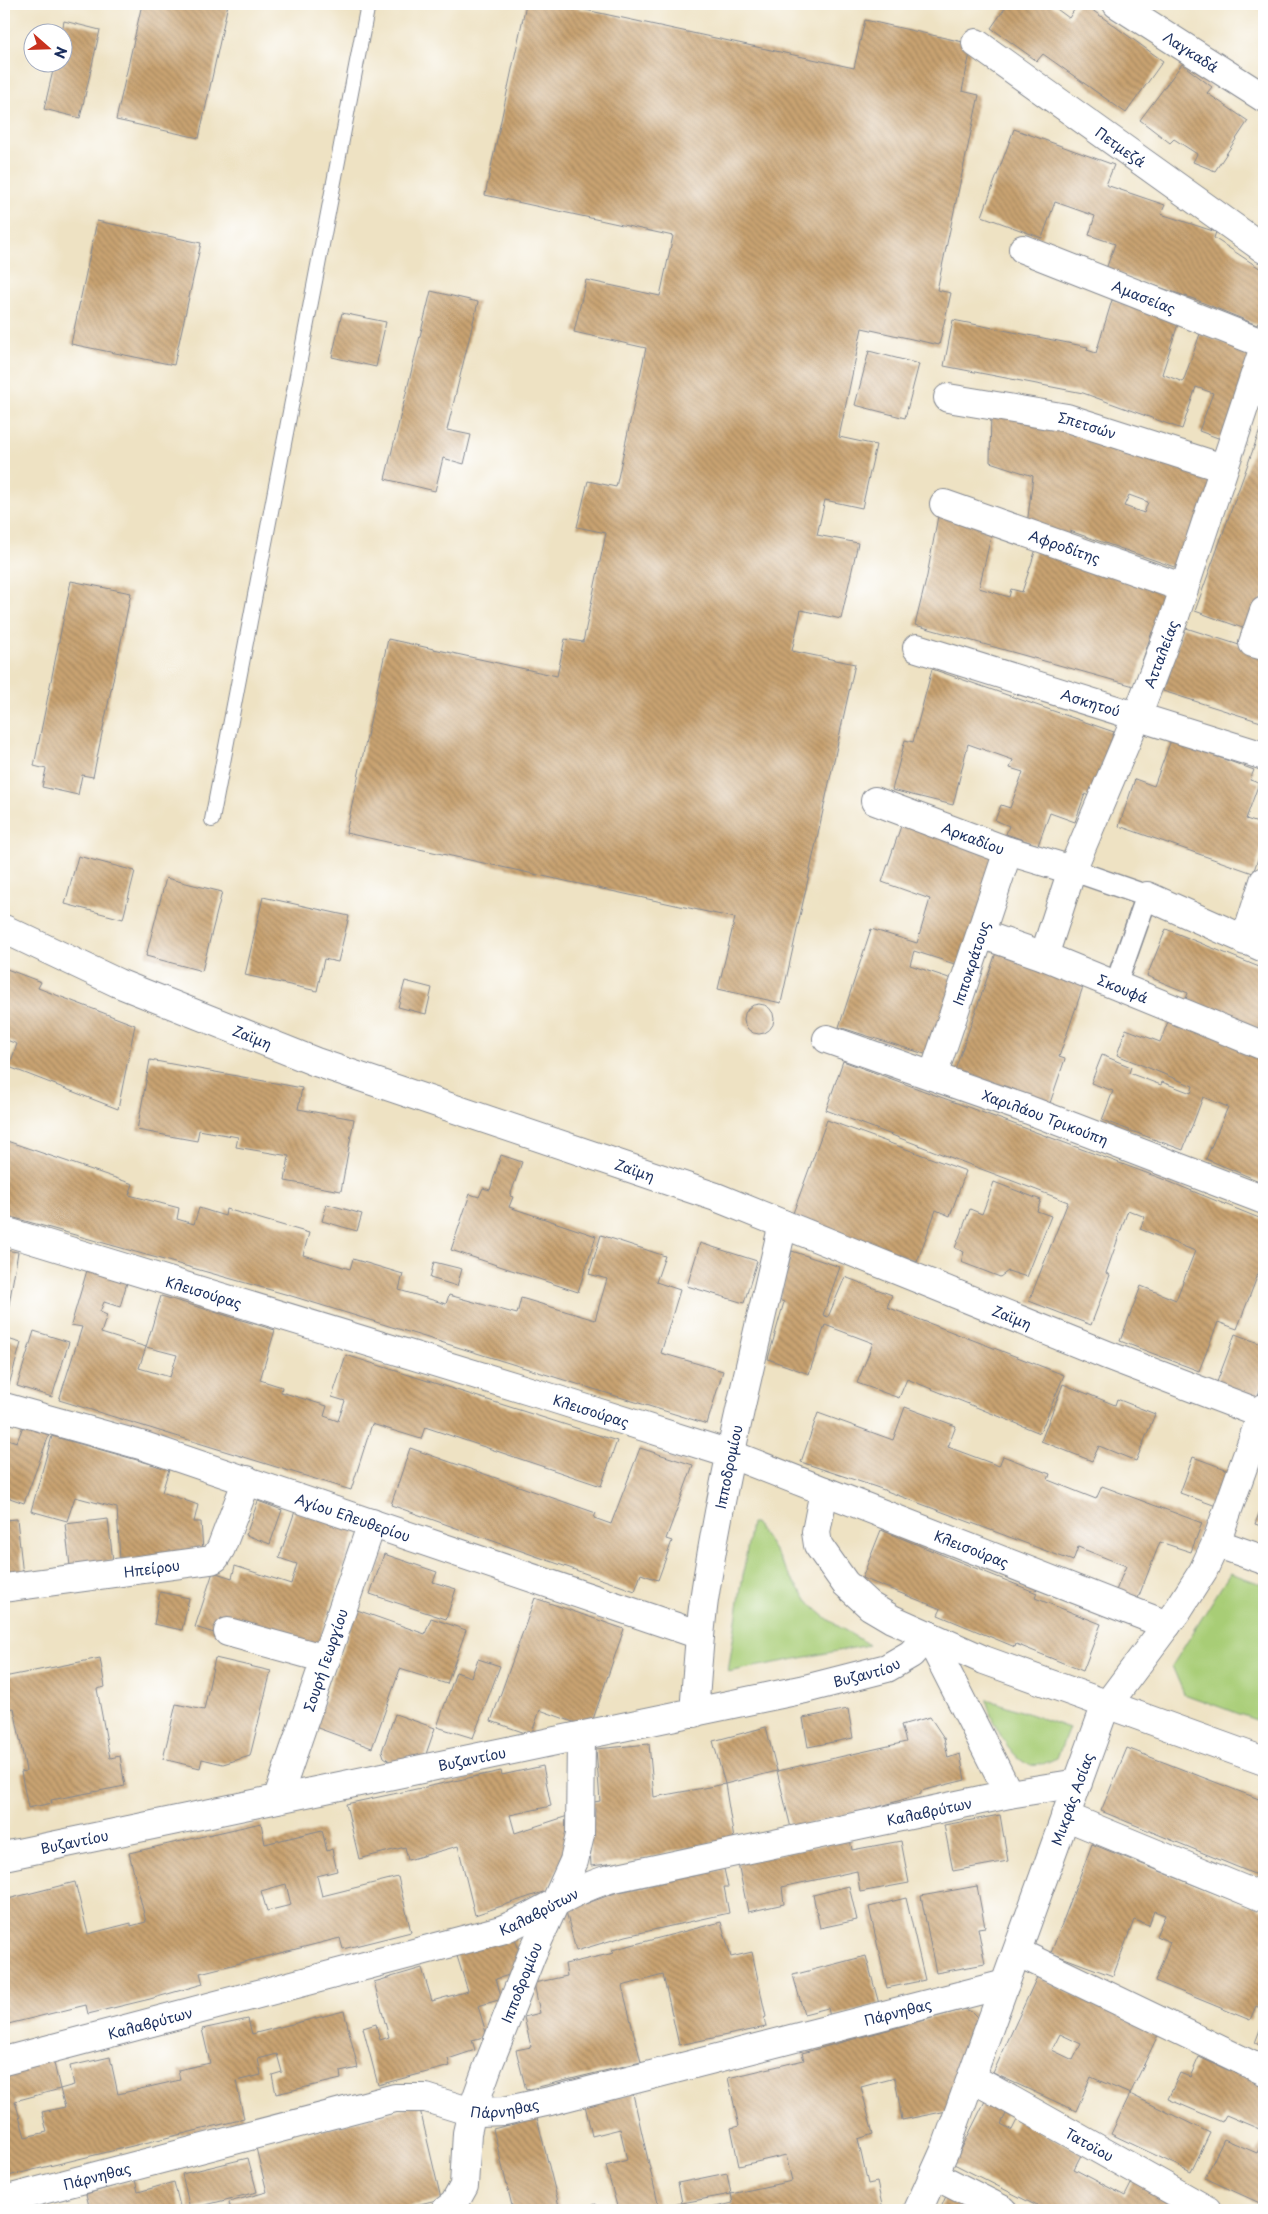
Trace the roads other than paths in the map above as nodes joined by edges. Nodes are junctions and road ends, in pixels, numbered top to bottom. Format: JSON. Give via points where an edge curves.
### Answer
{"nodes":[{"id":1,"x":368,"y":4,"type":"edge"},
{"id":2,"x":1117,"y":4,"type":"edge"},
{"id":3,"x":976,"y":43,"type":"dead end"},
{"id":4,"x":1264,"y":98,"type":"edge"},
{"id":5,"x":1023,"y":249,"type":"dead end"},
{"id":6,"x":1264,"y":249,"type":"edge"},
{"id":7,"x":1264,"y":345,"type":"edge"},
{"id":8,"x":948,"y":398,"type":"dead end"},
{"id":9,"x":1223,"y":468,"type":"junction"},
{"id":10,"x":944,"y":504,"type":"dead end"},
{"id":11,"x":1184,"y":588,"type":"junction"},
{"id":12,"x":1264,"y":611,"type":"edge"},
{"id":13,"x":1258,"y":645,"type":"edge"},
{"id":14,"x":917,"y":648,"type":"dead end"},
{"id":15,"x":1136,"y":716,"type":"junction"},
{"id":16,"x":1264,"y":756,"type":"edge"},
{"id":17,"x":875,"y":801,"type":"dead end"},
{"id":18,"x":212,"y":820,"type":"dead end"},
{"id":19,"x":1008,"y":851,"type":"junction"},
{"id":20,"x":1072,"y":870,"type":"junction"},
{"id":21,"x":1264,"y":881,"type":"edge"},
{"id":22,"x":1147,"y":896,"type":"junction"},
{"id":23,"x":4,"y":929,"type":"edge"},
{"id":24,"x":981,"y":934,"type":"junction"},
{"id":25,"x":1254,"y":944,"type":"edge"},
{"id":26,"x":1044,"y":956,"type":"junction"},
{"id":27,"x":1116,"y":984,"type":"junction"},
{"id":28,"x":827,"y":1039,"type":"dead end"},
{"id":29,"x":1264,"y":1046,"type":"edge"},
{"id":30,"x":933,"y":1076,"type":"junction"},
{"id":31,"x":1264,"y":1200,"type":"edge"},
{"id":32,"x":783,"y":1224,"type":"junction"},
{"id":33,"x":4,"y":1231,"type":"edge"},
{"id":34,"x":4,"y":1407,"type":"edge"},
{"id":35,"x":1264,"y":1413,"type":"edge"},
{"id":36,"x":730,"y":1454,"type":"junction"},
{"id":37,"x":247,"y":1480,"type":"junction"},
{"id":38,"x":824,"y":1491,"type":"junction"},
{"id":39,"x":372,"y":1523,"type":"junction"},
{"id":40,"x":1216,"y":1543,"type":"junction"},
{"id":41,"x":1264,"y":1560,"type":"edge"},
{"id":42,"x":4,"y":1588,"type":"edge"},
{"id":43,"x":1167,"y":1625,"type":"junction"},
{"id":44,"x":228,"y":1632,"type":"dead end"},
{"id":45,"x":700,"y":1634,"type":"junction"},
{"id":46,"x":928,"y":1636,"type":"junction"},
{"id":47,"x":326,"y":1659,"type":"junction"},
{"id":48,"x":1107,"y":1705,"type":"junction"},
{"id":49,"x":694,"y":1713,"type":"junction"},
{"id":50,"x":582,"y":1736,"type":"junction"},
{"id":51,"x":1264,"y":1761,"type":"edge"},
{"id":52,"x":1078,"y":1783,"type":"junction"},
{"id":53,"x":1009,"y":1794,"type":"junction"},
{"id":54,"x":278,"y":1797,"type":"junction"},
{"id":55,"x":1065,"y":1816,"type":"junction"},
{"id":56,"x":4,"y":1856,"type":"edge"},
{"id":57,"x":1264,"y":1898,"type":"edge"},
{"id":58,"x":556,"y":1901,"type":"junction"},
{"id":59,"x":1017,"y":1952,"type":"junction"},
{"id":60,"x":1005,"y":1984,"type":"junction"},
{"id":61,"x":4,"y":2061,"type":"edge"},
{"id":62,"x":1264,"y":2071,"type":"edge"},
{"id":63,"x":972,"y":2078,"type":"junction"},
{"id":64,"x":472,"y":2111,"type":"junction"},
{"id":65,"x":934,"y":2175,"type":"junction"},
{"id":66,"x":4,"y":2200,"type":"edge"},
{"id":67,"x":452,"y":2205,"type":"edge"},
{"id":68,"x":918,"y":2210,"type":"edge"},
{"id":69,"x":1003,"y":2210,"type":"edge"},
{"id":70,"x":1207,"y":2210,"type":"edge"}],
"edges":[{"from":1,"to":18,"type":"lane"},
{"from":2,"to":4,"type":"street","name":"Λαγκαδά"},
{"from":3,"to":6,"type":"street","name":"Πετμεζά"},
{"from":5,"to":7,"type":"street","name":"Αμασείας"},
{"from":7,"to":9,"type":"street","name":"Ατταλείας"},
{"from":8,"to":9,"type":"street","name":"Σπετσών","via":[[1067,418]]},
{"from":9,"to":11,"type":"street","name":"Ατταλείας"},
{"from":10,"to":11,"type":"street","name":"Αφροδίτης"},
{"from":11,"to":15,"type":"street","name":"Ατταλείας"},
{"from":12,"to":13,"type":"street"},
{"from":14,"to":15,"type":"street","name":"Ασκητού"},
{"from":15,"to":16,"type":"street","name":"Ασκητού"},
{"from":15,"to":20,"type":"street","name":"Ατταλείας"},
{"from":17,"to":19,"type":"street","name":"Αρκαδίου"},
{"from":19,"to":20,"type":"street","name":"Αρκαδίου"},
{"from":19,"to":24,"type":"street","name":"Ιπποκράτους"},
{"from":20,"to":22,"type":"street"},
{"from":20,"to":26,"type":"street","name":"Ατταλείας"},
{"from":21,"to":25,"type":"street"},
{"from":22,"to":25,"type":"street"},
{"from":22,"to":27,"type":"street"},
{"from":23,"to":32,"type":"street","name":"Ζαϊμη","via":[[118,983],[316,1062],[675,1182]]},
{"from":24,"to":26,"type":"street","name":"Σκουφά"},
{"from":24,"to":30,"type":"street","name":"Ιπποκράτους"},
{"from":26,"to":27,"type":"street","name":"Σκουφά"},
{"from":27,"to":29,"type":"street","name":"Σκουφά"},
{"from":28,"to":30,"type":"street","name":"Χαριλάου Τρικούπη"},
{"from":30,"to":31,"type":"street","name":"Χαριλάου Τρικούπη"},
{"from":32,"to":35,"type":"street","name":"Ζαϊμη","via":[[1108,1356]]},
{"from":32,"to":36,"type":"street","name":"Ιπποδρομίου"},
{"from":33,"to":36,"type":"street","name":"Κλεισούρας"},
{"from":34,"to":37,"type":"street","name":"Αγίου Ελευθερίου","via":[[144,1446]]},
{"from":35,"to":40,"type":"street","name":"Μικράς Ασίας"},
{"from":36,"to":38,"type":"street","name":"Κλεισούρας"},
{"from":36,"to":45,"type":"street","name":"Ιπποδρομίου"},
{"from":37,"to":39,"type":"street","name":"Αγίου Ελευθερίου"},
{"from":37,"to":42,"type":"street","name":"Ηπείρου","via":[[221,1548],[211,1560]]},
{"from":38,"to":43,"type":"street","name":"Κλεισούρας"},
{"from":38,"to":46,"type":"street","via":[[816,1538],[826,1558],[844,1583],[870,1606]]},
{"from":39,"to":45,"type":"street","name":"Αγίου Ελευθερίου"},
{"from":39,"to":47,"type":"street","name":"Σουρή Γεωργίου"},
{"from":40,"to":41,"type":"street"},
{"from":40,"to":43,"type":"street","name":"Μικράς Ασίας","via":[[1203,1571]]},
{"from":43,"to":48,"type":"street","name":"Μικράς Ασίας"},
{"from":44,"to":47,"type":"street"},
{"from":45,"to":49,"type":"street","name":"Ιπποδρομίου"},
{"from":46,"to":48,"type":"street"},
{"from":46,"to":49,"type":"street","name":"Βυζαντίου","via":[[911,1654],[887,1668]]},
{"from":46,"to":53,"type":"street"},
{"from":47,"to":54,"type":"street","name":"Σουρή Γεωργίου"},
{"from":48,"to":51,"type":"street"},
{"from":48,"to":52,"type":"street","name":"Μικράς Ασίας"},
{"from":49,"to":50,"type":"street","name":"Βυζαντίου"},
{"from":50,"to":54,"type":"street","name":"Βυζαντίου"},
{"from":50,"to":58,"type":"street","name":"Ιπποδρομίου","via":[[579,1842]]},
{"from":52,"to":53,"type":"street","name":"Καλαβρύτων"},
{"from":52,"to":55,"type":"street","name":"Μικράς Ασίας"},
{"from":53,"to":58,"type":"street","name":"Καλαβρύτων","via":[[609,1879]]},
{"from":54,"to":56,"type":"street","name":"Βυζαντίου"},
{"from":55,"to":57,"type":"street"},
{"from":55,"to":59,"type":"street","name":"Μικράς Ασίας"},
{"from":58,"to":61,"type":"street","name":"Καλαβρύτων","via":[[518,1923],[484,1935]]},
{"from":58,"to":64,"type":"street","name":"Ιπποδρομίου","via":[[532,1954]]},
{"from":59,"to":60,"type":"street","name":"Μικράς Ασίας"},
{"from":59,"to":62,"type":"street"},
{"from":60,"to":63,"type":"street","name":"Μικράς Ασίας"},
{"from":60,"to":64,"type":"street","name":"Πάρνηθας","via":[[597,2090],[504,2110]]},
{"from":63,"to":65,"type":"street","name":"Μικράς Ασίας"},
{"from":63,"to":70,"type":"street","name":"Τατοϊου"},
{"from":64,"to":66,"type":"street","name":"Πάρνηθας","via":[[426,2098],[395,2098]]},
{"from":64,"to":67,"type":"street","name":"Ιπποδρομίου","via":[[465,2179]]},
{"from":65,"to":68,"type":"street","name":"Μικράς Ασίας"},
{"from":65,"to":69,"type":"street"}]}
